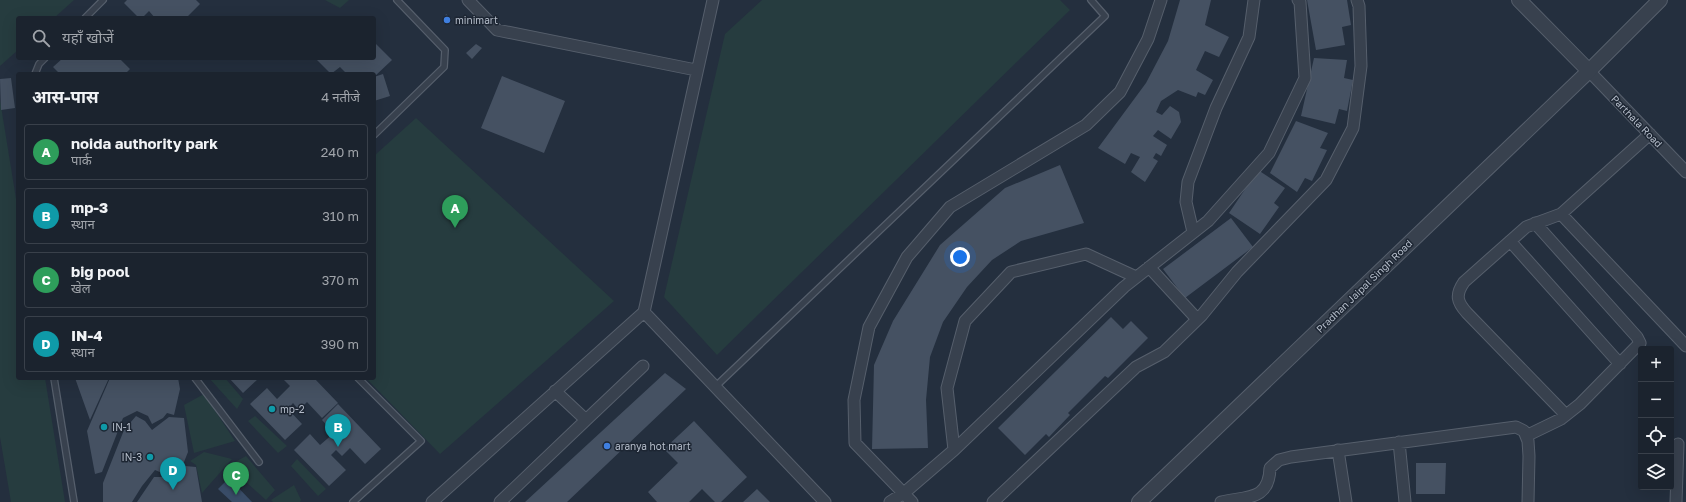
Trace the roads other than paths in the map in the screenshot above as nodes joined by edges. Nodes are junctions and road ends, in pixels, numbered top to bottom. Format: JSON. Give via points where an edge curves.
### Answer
{"nodes":[{"id":1,"x":103,"y":0,"type":"edge"},
{"id":2,"x":397,"y":0,"type":"edge"},
{"id":3,"x":468,"y":0,"type":"edge"},
{"id":4,"x":713,"y":0,"type":"edge"},
{"id":5,"x":1091,"y":0,"type":"edge"},
{"id":6,"x":1161,"y":0,"type":"edge"},
{"id":7,"x":1254,"y":0,"type":"edge"},
{"id":8,"x":1298,"y":0,"type":"edge"},
{"id":9,"x":1357,"y":0,"type":"edge"},
{"id":10,"x":1519,"y":0,"type":"edge"},
{"id":11,"x":1660,"y":0,"type":"edge"},
{"id":12,"x":87,"y":16,"type":"edge"},
{"id":13,"x":43,"y":60,"type":"edge"},
{"id":14,"x":696,"y":70,"type":"junction"},
{"id":15,"x":1589,"y":71,"type":"junction"},
{"id":16,"x":36,"y":72,"type":"edge"},
{"id":17,"x":376,"y":133,"type":"edge"},
{"id":18,"x":1650,"y":134,"type":"junction"},
{"id":19,"x":1685,"y":169,"type":"edge"},
{"id":20,"x":1561,"y":214,"type":"junction"},
{"id":21,"x":1536,"y":222,"type":"junction"},
{"id":22,"x":1193,"y":232,"type":"junction"},
{"id":23,"x":1510,"y":241,"type":"junction"},
{"id":24,"x":1149,"y":267,"type":"junction"},
{"id":25,"x":1136,"y":277,"type":"junction"},
{"id":26,"x":644,"y":312,"type":"junction"},
{"id":27,"x":1197,"y":319,"type":"junction"},
{"id":28,"x":1686,"y":346,"type":"edge"},
{"id":29,"x":1620,"y":364,"type":"junction"},
{"id":30,"x":643,"y":366,"type":"dead end"},
{"id":31,"x":54,"y":380,"type":"edge"},
{"id":32,"x":197,"y":380,"type":"edge"},
{"id":33,"x":360,"y":380,"type":"edge"},
{"id":34,"x":715,"y":388,"type":"junction"},
{"id":35,"x":555,"y":392,"type":"junction"},
{"id":36,"x":1566,"y":415,"type":"junction"},
{"id":37,"x":586,"y":420,"type":"junction"},
{"id":38,"x":1526,"y":436,"type":"junction"},
{"id":39,"x":1399,"y":442,"type":"junction"},
{"id":40,"x":1678,"y":444,"type":"dead end"},
{"id":41,"x":954,"y":450,"type":"junction"},
{"id":42,"x":1338,"y":450,"type":"junction"},
{"id":43,"x":259,"y":462,"type":"dead end"},
{"id":44,"x":904,"y":494,"type":"junction"},
{"id":45,"x":74,"y":502,"type":"edge"},
{"id":46,"x":353,"y":502,"type":"edge"},
{"id":47,"x":432,"y":502,"type":"edge"},
{"id":48,"x":500,"y":502,"type":"edge"},
{"id":49,"x":825,"y":502,"type":"edge"},
{"id":50,"x":890,"y":502,"type":"edge"},
{"id":51,"x":912,"y":502,"type":"edge"},
{"id":52,"x":993,"y":502,"type":"edge"},
{"id":53,"x":1139,"y":502,"type":"edge"},
{"id":54,"x":1221,"y":502,"type":"edge"},
{"id":55,"x":1346,"y":502,"type":"edge"},
{"id":56,"x":1405,"y":502,"type":"edge"},
{"id":57,"x":1528,"y":502,"type":"edge"},
{"id":58,"x":1676,"y":502,"type":"edge"}],
"edges":[{"from":1,"to":12,"type":"lane"},
{"from":2,"to":17,"type":"lane","via":[[445,50],[444,67]]},
{"from":3,"to":14,"type":"street","via":[[497,30]]},
{"from":4,"to":14,"type":"street"},
{"from":5,"to":34,"type":"lane","via":[[1105,16]]},
{"from":6,"to":44,"type":"street","via":[[1148,39],[1120,92],[1086,125],[950,207],[907,257],[869,327],[854,400],[855,443]]},
{"from":7,"to":22,"type":"street","via":[[1249,37],[1216,108],[1188,182],[1186,202]]},
{"from":8,"to":22,"type":"street","via":[[1305,78],[1269,153],[1208,221]]},
{"from":9,"to":27,"type":"street","via":[[1361,66],[1353,128],[1326,180],[1237,272]]},
{"from":10,"to":15,"type":"street"},
{"from":11,"to":15,"type":"street","name":"Pradhan Jaipal Singh Road"},
{"from":13,"to":16,"type":"lane"},
{"from":14,"to":26,"type":"street"},
{"from":15,"to":18,"type":"street","name":"Parthala Road"},
{"from":15,"to":53,"type":"street","name":"Pradhan Jaipal Singh Road"},
{"from":18,"to":19,"type":"street","name":"Parthala Road"},
{"from":18,"to":20,"type":"street"},
{"from":20,"to":21,"type":"street"},
{"from":20,"to":28,"type":"street"},
{"from":21,"to":23,"type":"street"},
{"from":21,"to":29,"type":"street","via":[[1638,338],[1640,342]]},
{"from":22,"to":24,"type":"street"},
{"from":23,"to":29,"type":"street"},
{"from":23,"to":36,"type":"street","via":[[1464,282],[1457,296],[1459,304]]},
{"from":24,"to":25,"type":"street"},
{"from":24,"to":27,"type":"street"},
{"from":25,"to":41,"type":"street"},
{"from":25,"to":41,"type":"street","via":[[1086,254],[1011,272],[965,321],[947,388]]},
{"from":26,"to":34,"type":"street"},
{"from":26,"to":35,"type":"street"},
{"from":27,"to":52,"type":"street","via":[[1164,352],[1136,367]]},
{"from":29,"to":36,"type":"street"},
{"from":30,"to":37,"type":"street"},
{"from":31,"to":45,"type":"lane"},
{"from":32,"to":43,"type":"lane"},
{"from":33,"to":46,"type":"lane","via":[[421,441]]},
{"from":34,"to":49,"type":"street"},
{"from":35,"to":37,"type":"street"},
{"from":35,"to":47,"type":"street"},
{"from":36,"to":38,"type":"street"},
{"from":37,"to":48,"type":"street"},
{"from":38,"to":39,"type":"street","via":[[1524,431],[1516,427]]},
{"from":38,"to":57,"type":"street","via":[[1529,456]]},
{"from":39,"to":42,"type":"street"},
{"from":39,"to":56,"type":"street"},
{"from":40,"to":58,"type":"street"},
{"from":41,"to":44,"type":"street"},
{"from":42,"to":54,"type":"street","via":[[1279,460],[1270,468],[1270,480],[1266,489],[1257,494]]},
{"from":42,"to":55,"type":"street"},
{"from":44,"to":50,"type":"street"},
{"from":44,"to":51,"type":"street"}]}
